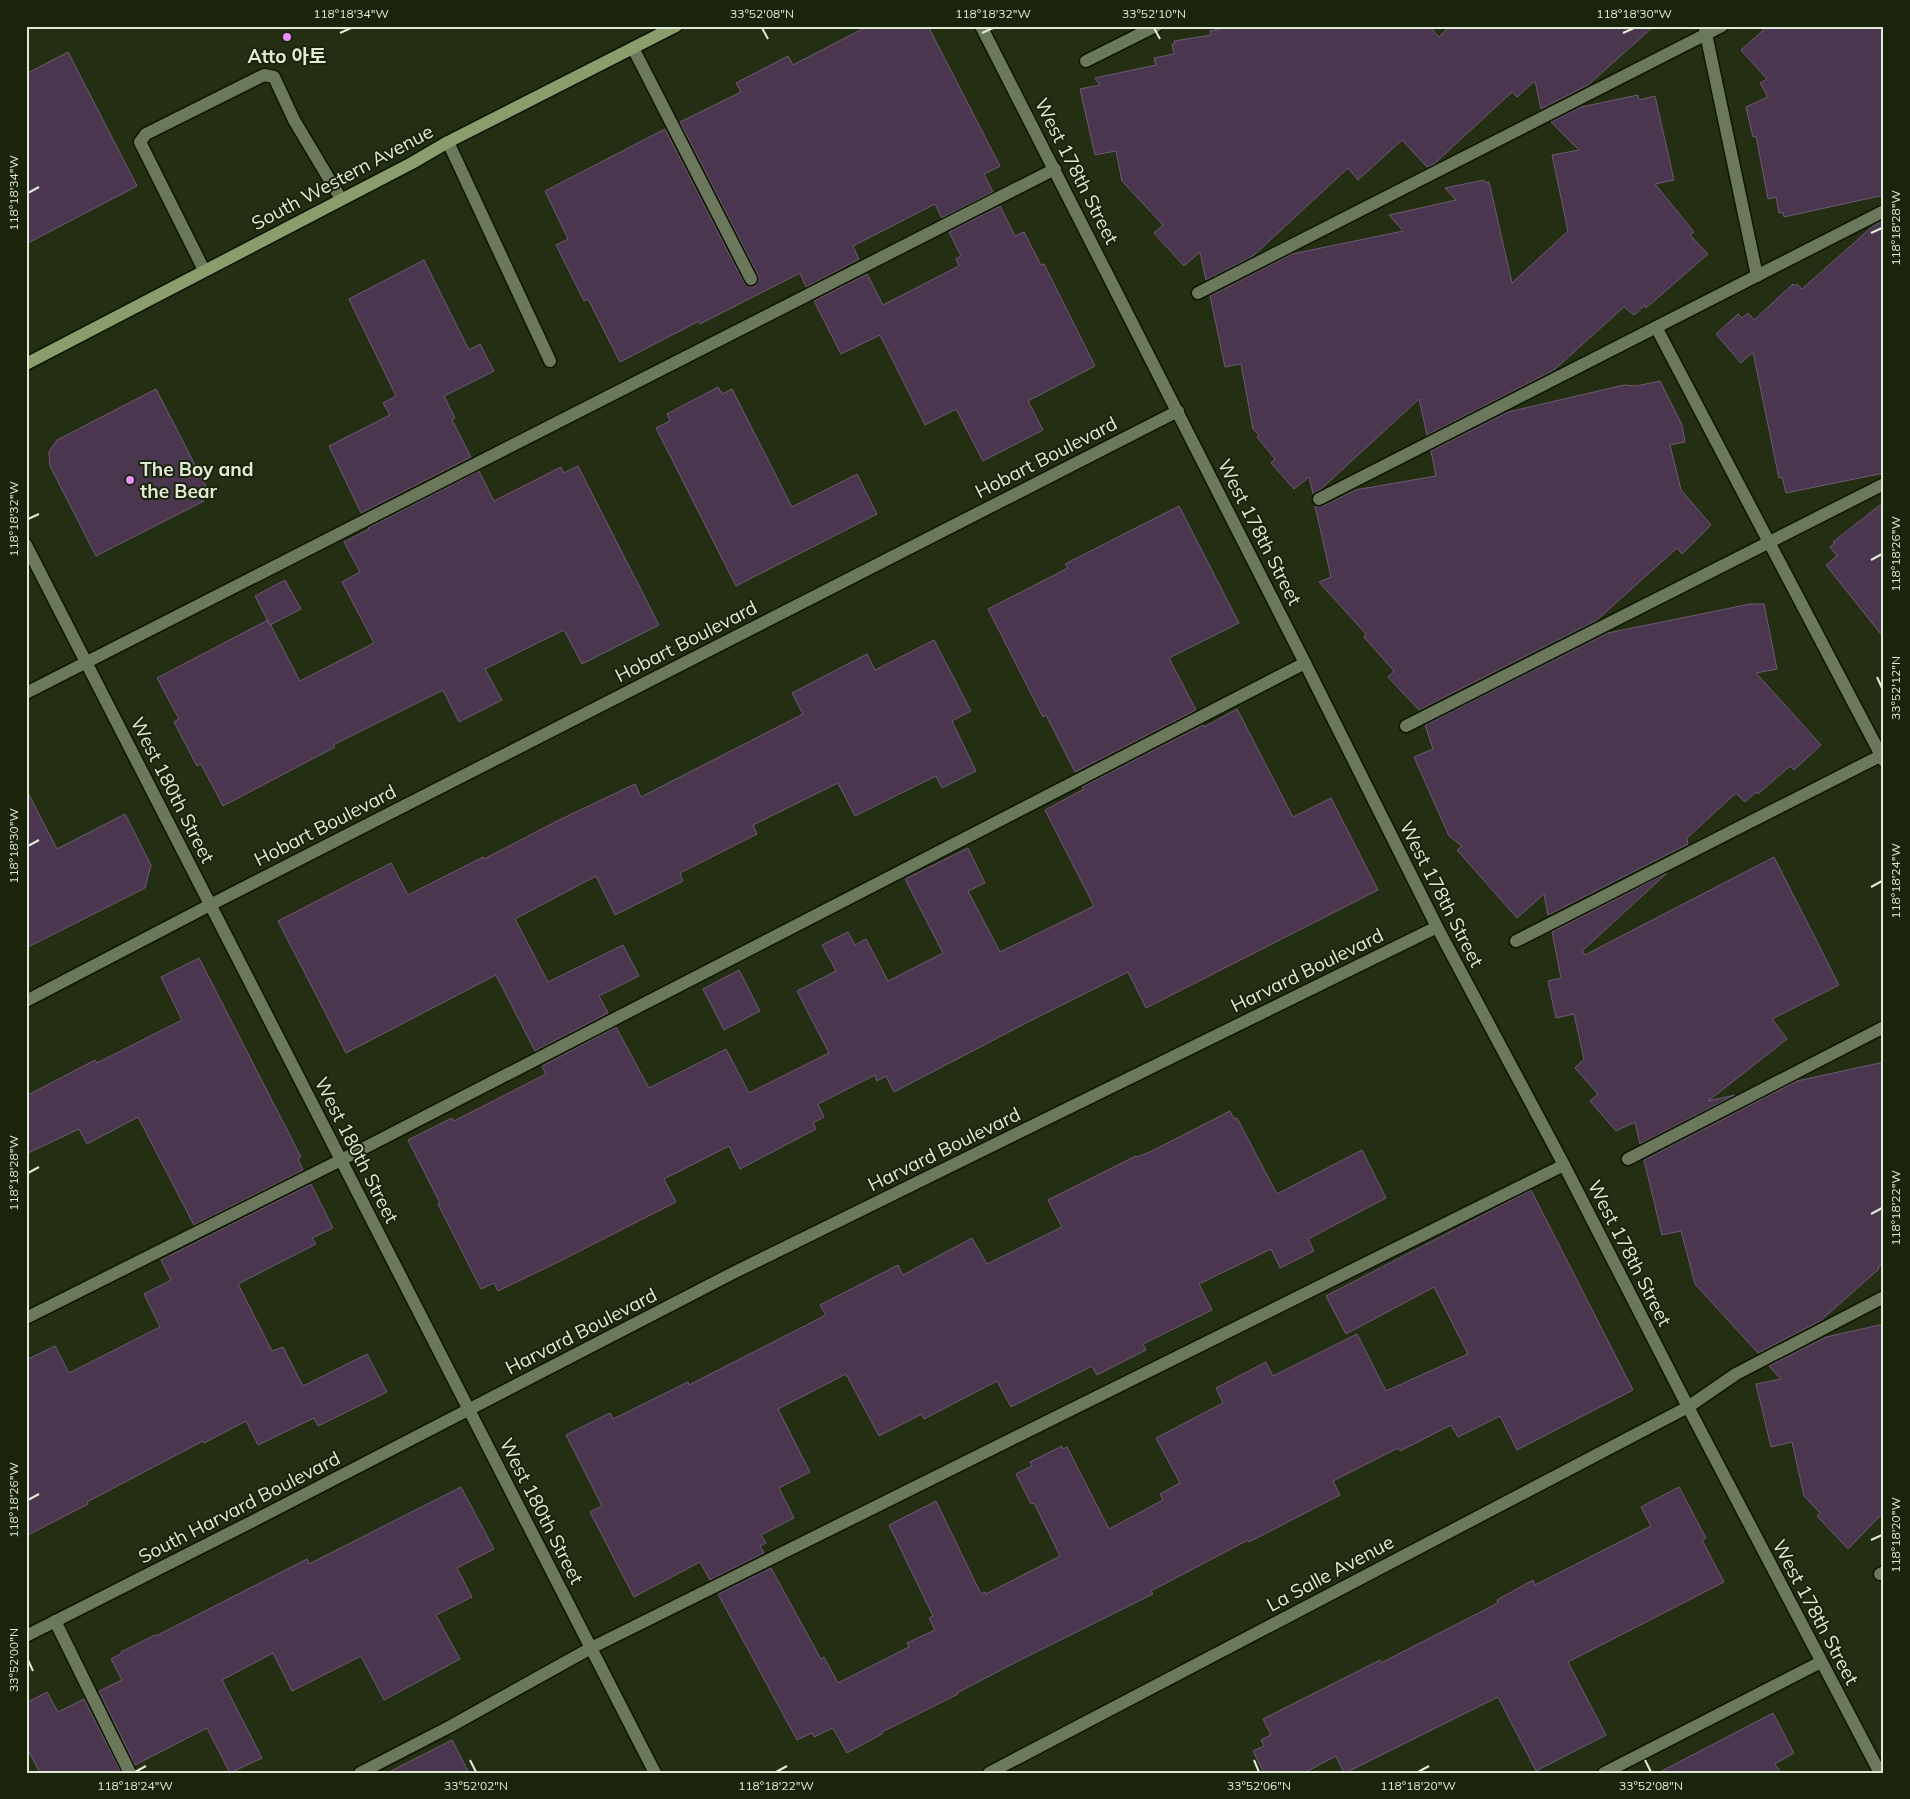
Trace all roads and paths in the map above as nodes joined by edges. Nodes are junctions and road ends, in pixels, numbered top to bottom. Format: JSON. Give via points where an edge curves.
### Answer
{"nodes":[{"id":1,"x":676,"y":26,"type":"edge"},
{"id":2,"x":982,"y":26,"type":"edge"},
{"id":3,"x":1156,"y":26,"type":"edge"},
{"id":4,"x":1722,"y":26,"type":"edge"},
{"id":5,"x":1705,"y":30,"type":"edge"},
{"id":6,"x":633,"y":48,"type":"junction"},
{"id":7,"x":1086,"y":61,"type":"dead end"},
{"id":8,"x":448,"y":142,"type":"junction"},
{"id":9,"x":1055,"y":169,"type":"junction"},
{"id":10,"x":341,"y":200,"type":"junction"},
{"id":11,"x":1884,"y":211,"type":"edge"},
{"id":12,"x":204,"y":270,"type":"junction"},
{"id":13,"x":1757,"y":276,"type":"junction"},
{"id":14,"x":751,"y":279,"type":"dead end"},
{"id":15,"x":1198,"y":293,"type":"dead end"},
{"id":16,"x":1656,"y":327,"type":"junction"},
{"id":17,"x":550,"y":361,"type":"dead end"},
{"id":18,"x":26,"y":364,"type":"edge"},
{"id":19,"x":1178,"y":411,"type":"junction"},
{"id":20,"x":1884,"y":484,"type":"edge"},
{"id":21,"x":1318,"y":499,"type":"dead end"},
{"id":22,"x":1770,"y":541,"type":"junction"},
{"id":23,"x":26,"y":545,"type":"edge"},
{"id":24,"x":86,"y":663,"type":"junction"},
{"id":25,"x":1305,"y":663,"type":"junction"},
{"id":26,"x":26,"y":693,"type":"edge"},
{"id":27,"x":1406,"y":726,"type":"dead end"},
{"id":28,"x":1883,"y":757,"type":"edge"},
{"id":29,"x":210,"y":905,"type":"junction"},
{"id":30,"x":1437,"y":927,"type":"junction"},
{"id":31,"x":1516,"y":941,"type":"dead end"},
{"id":32,"x":26,"y":1001,"type":"edge"},
{"id":33,"x":1884,"y":1027,"type":"edge"},
{"id":34,"x":1628,"y":1159,"type":"dead end"},
{"id":35,"x":341,"y":1160,"type":"junction"},
{"id":36,"x":1564,"y":1165,"type":"junction"},
{"id":37,"x":1884,"y":1296,"type":"edge"},
{"id":38,"x":26,"y":1318,"type":"edge"},
{"id":39,"x":1688,"y":1407,"type":"junction"},
{"id":40,"x":469,"y":1410,"type":"junction"},
{"id":41,"x":55,"y":1621,"type":"junction"},
{"id":42,"x":26,"y":1636,"type":"edge"},
{"id":43,"x":591,"y":1648,"type":"junction"},
{"id":44,"x":1821,"y":1662,"type":"junction"},
{"id":45,"x":130,"y":1773,"type":"edge"},
{"id":46,"x":360,"y":1773,"type":"edge"},
{"id":47,"x":655,"y":1773,"type":"edge"},
{"id":48,"x":989,"y":1773,"type":"edge"},
{"id":49,"x":1604,"y":1773,"type":"edge"},
{"id":50,"x":1880,"y":1773,"type":"edge"}],
"edges":[{"from":1,"to":6,"type":"main road","name":"South Western Avenue"},
{"from":2,"to":9,"type":"street","name":"West 178th Street"},
{"from":3,"to":7,"type":"street"},
{"from":4,"to":5,"type":"street"},
{"from":5,"to":13,"type":"street"},
{"from":5,"to":15,"type":"street"},
{"from":6,"to":8,"type":"main road","name":"South Western Avenue"},
{"from":6,"to":14,"type":"street"},
{"from":8,"to":10,"type":"main road","name":"South Western Avenue"},
{"from":8,"to":17,"type":"street"},
{"from":9,"to":19,"type":"street","name":"West 178th Street"},
{"from":9,"to":24,"type":"street"},
{"from":10,"to":12,"type":"main road","name":"South Western Avenue"},
{"from":10,"to":12,"type":"street","via":[[294,120],[274,77],[264,75],[146,134],[140,142]]},
{"from":11,"to":13,"type":"street"},
{"from":12,"to":18,"type":"main road","name":"South Western Avenue"},
{"from":13,"to":16,"type":"street"},
{"from":16,"to":21,"type":"street"},
{"from":16,"to":22,"type":"street"},
{"from":19,"to":25,"type":"street","name":"West 178th Street"},
{"from":19,"to":29,"type":"street","name":"Hobart Boulevard"},
{"from":20,"to":22,"type":"street"},
{"from":22,"to":27,"type":"street"},
{"from":22,"to":28,"type":"street"},
{"from":23,"to":24,"type":"street","name":"West 180th Street"},
{"from":24,"to":26,"type":"street"},
{"from":24,"to":29,"type":"street","name":"West 180th Street"},
{"from":25,"to":30,"type":"street","name":"West 178th Street"},
{"from":25,"to":35,"type":"street"},
{"from":28,"to":31,"type":"street"},
{"from":29,"to":32,"type":"street","name":"Hobart Boulevard"},
{"from":29,"to":35,"type":"street","name":"West 180th Street"},
{"from":30,"to":36,"type":"street","name":"West 178th Street"},
{"from":30,"to":40,"type":"street","name":"Harvard Boulevard","via":[[735,1272]]},
{"from":33,"to":34,"type":"street"},
{"from":35,"to":38,"type":"street"},
{"from":35,"to":40,"type":"street","name":"West 180th Street"},
{"from":36,"to":39,"type":"street","name":"West 178th Street"},
{"from":36,"to":43,"type":"street"},
{"from":37,"to":39,"type":"street","name":"La Salle Avenue","via":[[1736,1374]]},
{"from":39,"to":44,"type":"street","name":"West 178th Street"},
{"from":39,"to":48,"type":"street","name":"La Salle Avenue"},
{"from":40,"to":41,"type":"street","name":"South Harvard Boulevard"},
{"from":40,"to":43,"type":"street","name":"West 180th Street"},
{"from":41,"to":42,"type":"street","name":"South Harvard Boulevard"},
{"from":41,"to":45,"type":"street"},
{"from":43,"to":46,"type":"street"},
{"from":43,"to":47,"type":"street","name":"West 180th Street"},
{"from":44,"to":49,"type":"street"},
{"from":44,"to":50,"type":"street","name":"West 178th Street"}]}
